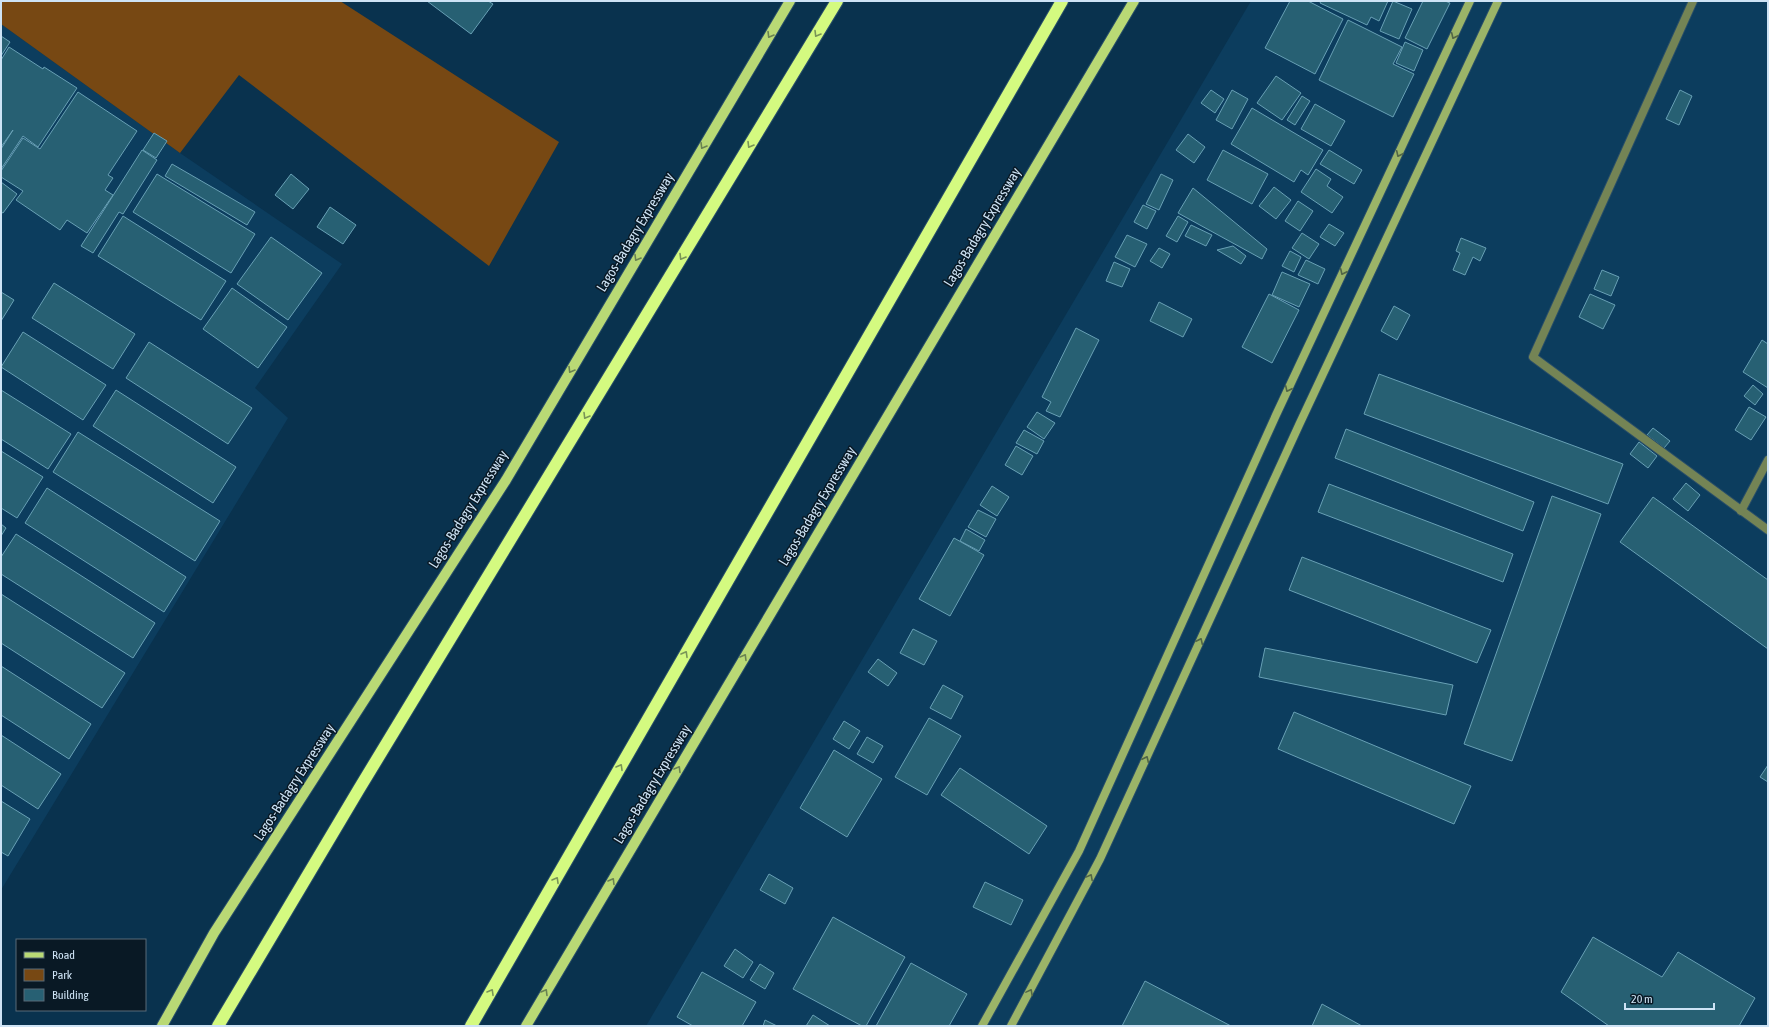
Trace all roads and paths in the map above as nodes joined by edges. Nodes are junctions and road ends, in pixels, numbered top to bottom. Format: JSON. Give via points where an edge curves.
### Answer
{"nodes":[{"id":1,"x":790,"y":1,"type":"edge"},
{"id":2,"x":837,"y":1,"type":"edge"},
{"id":3,"x":1062,"y":1,"type":"edge"},
{"id":4,"x":1134,"y":1,"type":"edge"},
{"id":5,"x":1470,"y":1,"type":"edge"},
{"id":6,"x":1498,"y":1,"type":"edge"},
{"id":7,"x":1693,"y":1,"type":"edge"},
{"id":8,"x":1768,"y":460,"type":"edge"},
{"id":9,"x":1741,"y":511,"type":"junction"},
{"id":10,"x":1768,"y":530,"type":"edge"},
{"id":11,"x":162,"y":1026,"type":"edge"},
{"id":12,"x":218,"y":1026,"type":"edge"},
{"id":13,"x":471,"y":1026,"type":"edge"},
{"id":14,"x":526,"y":1026,"type":"edge"},
{"id":15,"x":982,"y":1026,"type":"edge"},
{"id":16,"x":1011,"y":1026,"type":"edge"}],
"edges":[{"from":1,"to":11,"type":"main road","name":"Lagos-Badagry Expressway","one_way":true,"via":[[506,480],[214,933]]},
{"from":2,"to":12,"type":"highway","one_way":true,"via":[[363,782]]},
{"from":13,"to":3,"type":"highway","one_way":true},
{"from":14,"to":4,"type":"main road","name":"Lagos-Badagry Expressway","one_way":true},
{"from":5,"to":15,"type":"main road","one_way":true,"via":[[1276,415],[1079,851]]},
{"from":16,"to":6,"type":"main road","one_way":true,"via":[[1100,859],[1299,425]]},
{"from":7,"to":9,"type":"street","via":[[1533,357]]},
{"from":8,"to":9,"type":"street"},
{"from":9,"to":10,"type":"street"}]}
